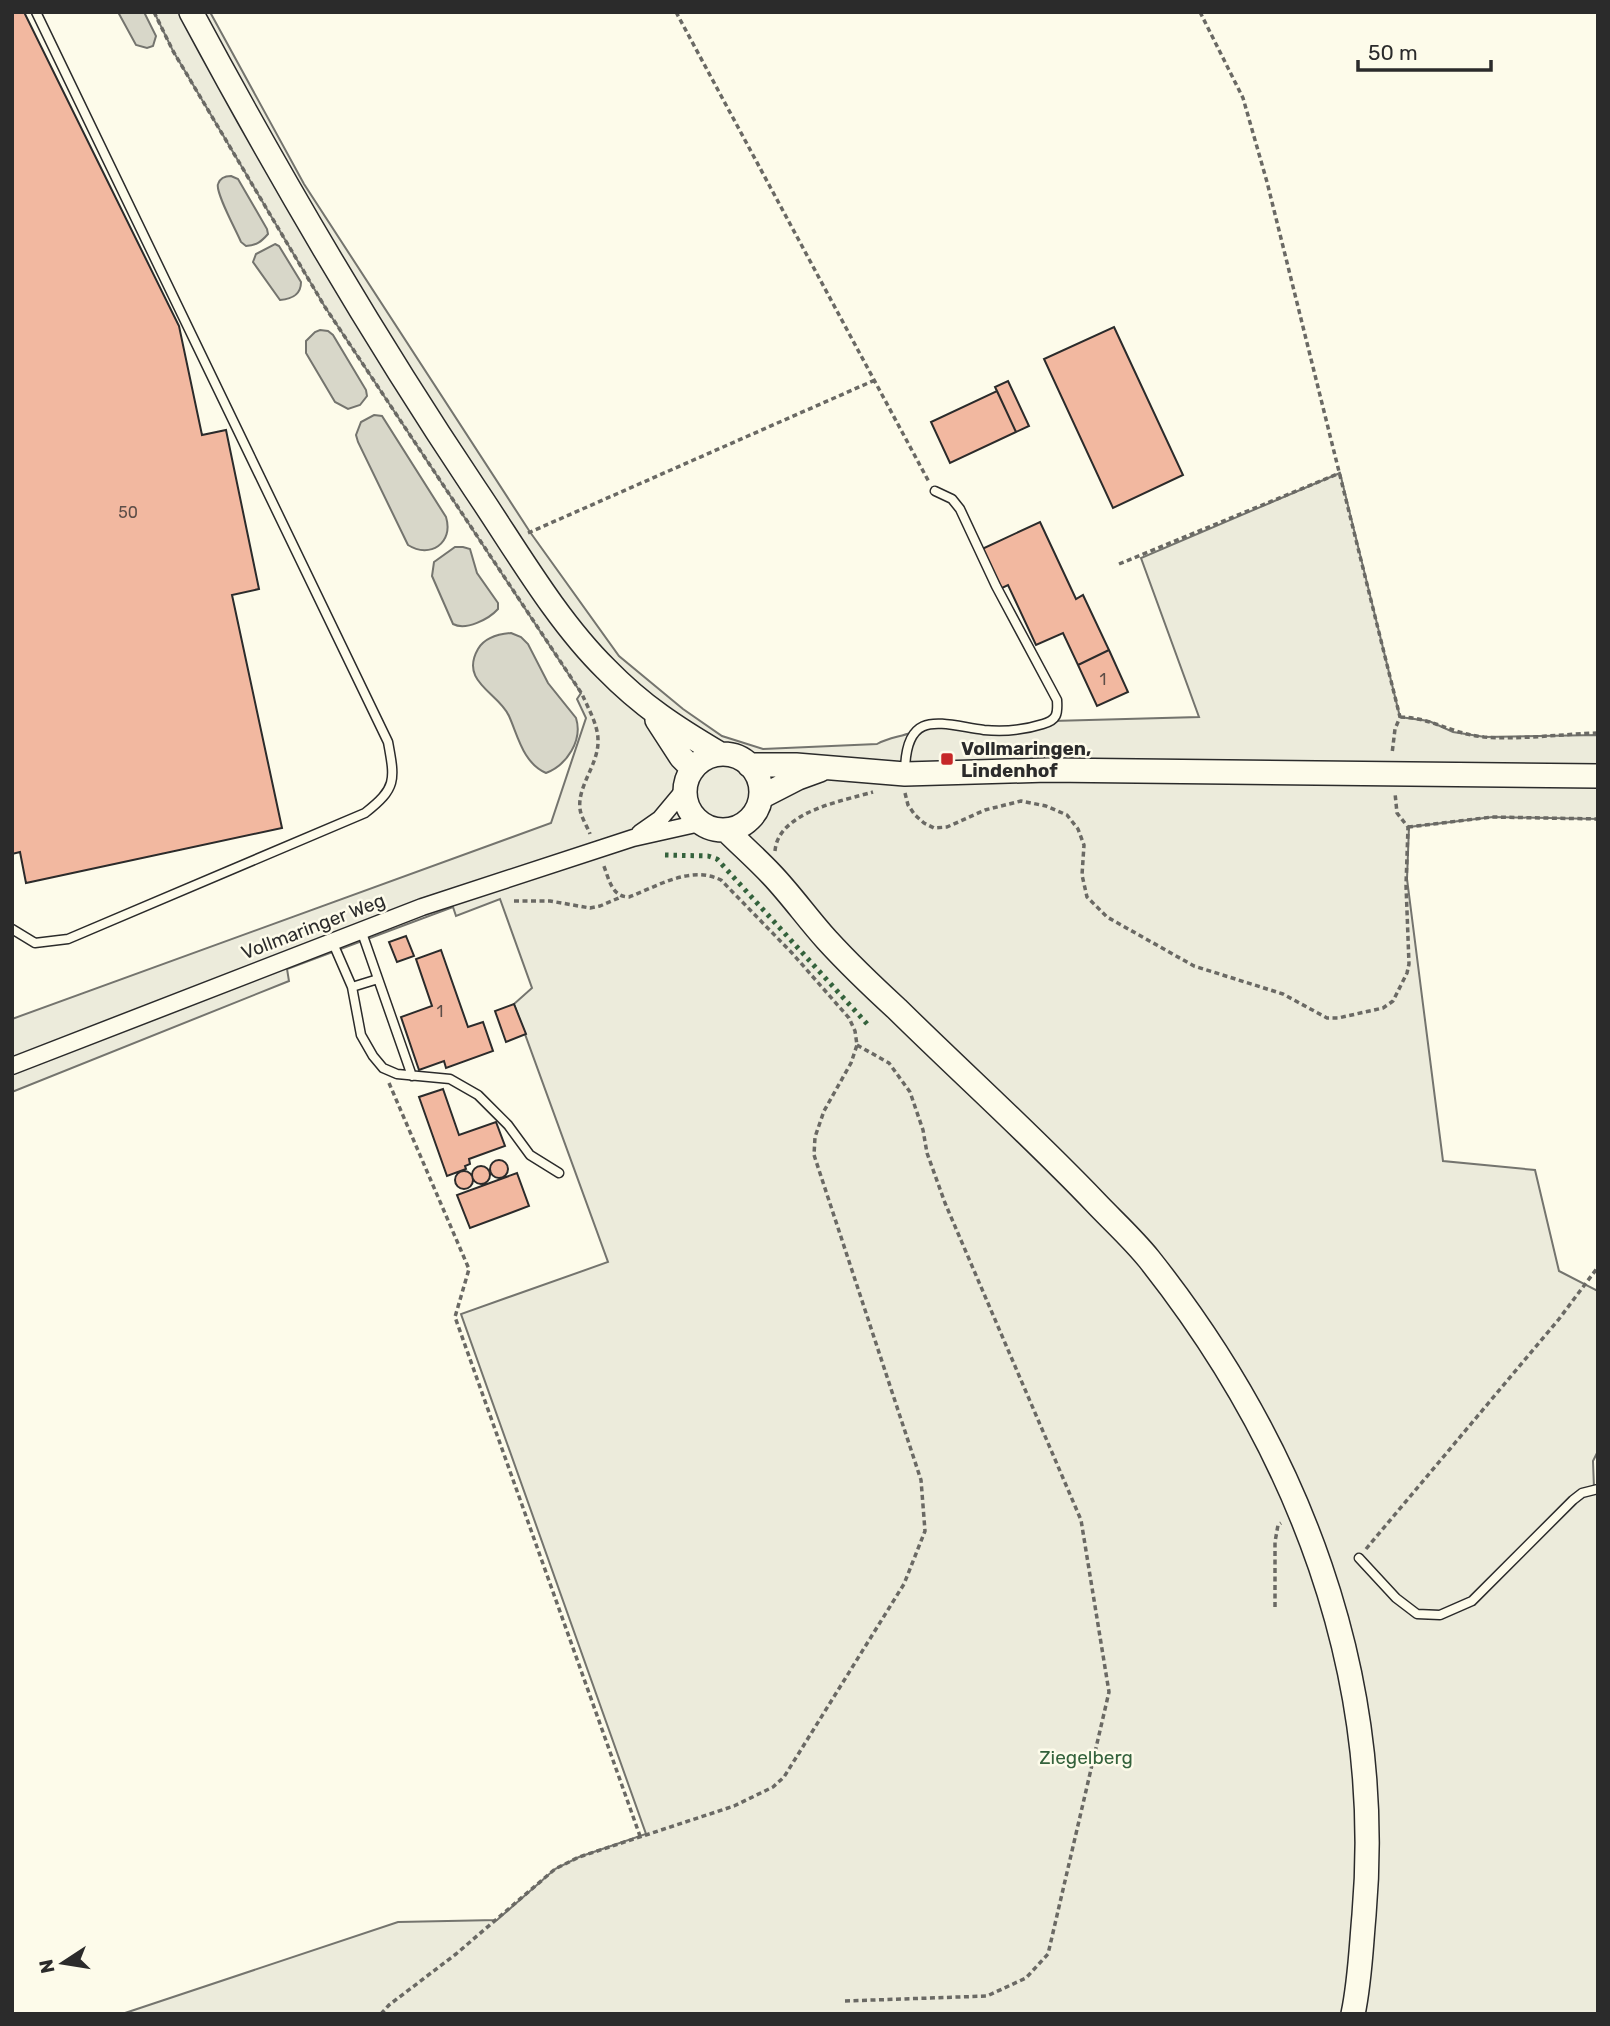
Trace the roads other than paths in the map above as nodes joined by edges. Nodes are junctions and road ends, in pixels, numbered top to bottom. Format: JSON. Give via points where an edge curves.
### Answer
{"nodes":[{"id":1,"x":36,"y":12,"type":"edge"},
{"id":2,"x":191,"y":12,"type":"edge"},
{"id":3,"x":935,"y":491,"type":"road end"},
{"id":4,"x":652,"y":712,"type":"junction"},
{"id":5,"x":720,"y":754,"type":"junction"},
{"id":6,"x":750,"y":765,"type":"junction"},
{"id":7,"x":826,"y":769,"type":"junction"},
{"id":8,"x":905,"y":774,"type":"junction"},
{"id":9,"x":1598,"y":776,"type":"edge"},
{"id":10,"x":689,"y":779,"type":"junction"},
{"id":11,"x":761,"y":797,"type":"junction"},
{"id":12,"x":750,"y":819,"type":"junction"},
{"id":13,"x":700,"y":823,"type":"junction"},
{"id":14,"x":726,"y":830,"type":"junction"},
{"id":15,"x":634,"y":838,"type":"junction"},
{"id":16,"x":774,"y":877,"type":"junction"},
{"id":17,"x":12,"y":929,"type":"edge"},
{"id":18,"x":361,"y":930,"type":"junction"},
{"id":19,"x":332,"y":941,"type":"junction"},
{"id":20,"x":379,"y":979,"type":"junction"},
{"id":21,"x":352,"y":987,"type":"junction"},
{"id":22,"x":12,"y":1066,"type":"edge"},
{"id":23,"x":412,"y":1076,"type":"junction"},
{"id":24,"x":559,"y":1173,"type":"dead end"},
{"id":25,"x":1598,"y":1489,"type":"edge"},
{"id":26,"x":1359,"y":1558,"type":"road end"},
{"id":27,"x":1353,"y":2014,"type":"edge"}],
"edges":[{"from":1,"to":17,"type":"lane","via":[[388,742],[394,775],[385,797],[365,813],[68,939],[35,943]]},
{"from":2,"to":4,"type":"street","via":[[334,267],[422,409],[575,633],[604,668]]},
{"from":3,"to":8,"type":"lane","via":[[960,509],[1058,709],[1052,721],[1015,731],[936,722],[923,725],[908,744]]},
{"from":4,"to":5,"type":"street"},
{"from":4,"to":10,"type":"street","via":[[681,757]]},
{"from":5,"to":6,"type":"street"},
{"from":5,"to":10,"type":"street","via":[[709,757]]},
{"from":6,"to":7,"type":"street"},
{"from":6,"to":11,"type":"street","via":[[759,780]]},
{"from":7,"to":8,"type":"street"},
{"from":7,"to":11,"type":"street"},
{"from":8,"to":9,"type":"street","via":[[1048,770]]},
{"from":10,"to":13,"type":"street","via":[[686,801]]},
{"from":10,"to":15,"type":"street","name":"Vollmaringer Weg","via":[[660,819]]},
{"from":11,"to":12,"type":"street"},
{"from":12,"to":14,"type":"street"},
{"from":12,"to":16,"type":"street"},
{"from":13,"to":14,"type":"street"},
{"from":13,"to":15,"type":"street","name":"Vollmaringer Weg"},
{"from":14,"to":16,"type":"street"},
{"from":15,"to":18,"type":"street","name":"Vollmaringer Weg"},
{"from":16,"to":27,"type":"street","via":[[828,942],[1061,1166],[1146,1256],[1214,1347],[1265,1435],[1323,1573],[1355,1703],[1368,1805],[1367,1886]]},
{"from":18,"to":19,"type":"street","name":"Vollmaringer Weg"},
{"from":18,"to":20,"type":"lane"},
{"from":19,"to":21,"type":"lane"},
{"from":19,"to":22,"type":"street","name":"Vollmaringer Weg"},
{"from":20,"to":21,"type":"lane"},
{"from":20,"to":23,"type":"lane"},
{"from":21,"to":23,"type":"lane","via":[[361,1035],[373,1056],[383,1068]]},
{"from":23,"to":24,"type":"lane","via":[[450,1079],[478,1095],[530,1155]]},
{"from":25,"to":26,"type":"lane","via":[[1573,1500],[1472,1601],[1440,1615],[1417,1614]]}]}
